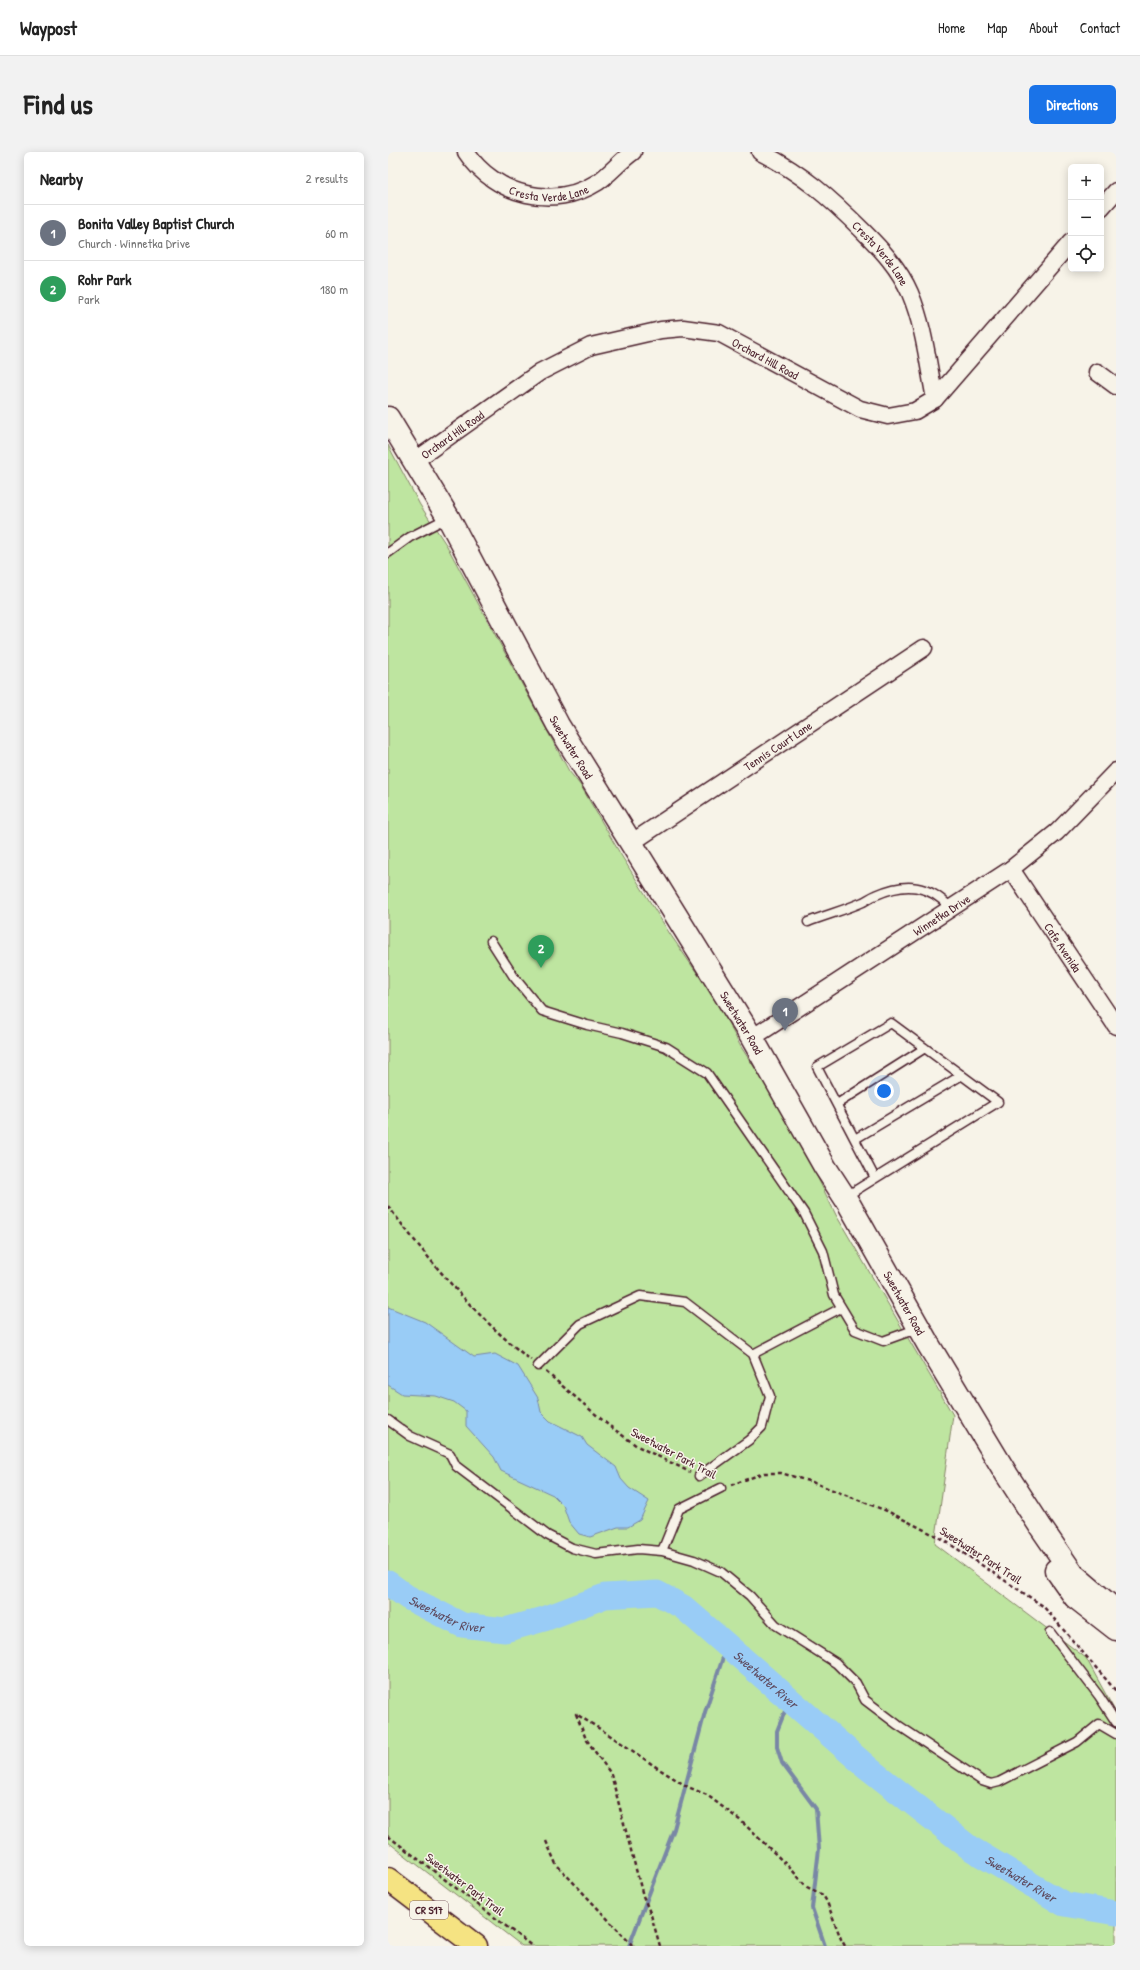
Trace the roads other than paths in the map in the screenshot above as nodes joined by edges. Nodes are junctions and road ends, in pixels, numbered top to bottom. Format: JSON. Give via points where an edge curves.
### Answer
{"nodes":[{"id":1,"x":466,"y":152,"type":"edge"},
{"id":2,"x":633,"y":152,"type":"edge"},
{"id":3,"x":760,"y":152,"type":"edge"},
{"id":4,"x":778,"y":156,"type":"edge"},
{"id":5,"x":1116,"y":190,"type":"edge"},
{"id":6,"x":1104,"y":204,"type":"edge"},
{"id":7,"x":1068,"y":245,"type":"edge"},
{"id":8,"x":1097,"y":372,"type":"dead end"},
{"id":9,"x":1116,"y":386,"type":"edge"},
{"id":10,"x":935,"y":399,"type":"junction"},
{"id":11,"x":388,"y":418,"type":"edge"},
{"id":12,"x":413,"y":462,"type":"junction"},
{"id":13,"x":448,"y":517,"type":"junction"},
{"id":14,"x":388,"y":554,"type":"edge"},
{"id":15,"x":924,"y":648,"type":"dead end"},
{"id":16,"x":1116,"y":771,"type":"edge"},
{"id":17,"x":631,"y":843,"type":"junction"},
{"id":18,"x":1011,"y":869,"type":"junction"},
{"id":19,"x":951,"y":908,"type":"junction"},
{"id":20,"x":808,"y":922,"type":"dead end"},
{"id":21,"x":491,"y":941,"type":"dead end"},
{"id":22,"x":1116,"y":1026,"type":"edge"},
{"id":23,"x":752,"y":1038,"type":"junction"},
{"id":24,"x":925,"y":1048,"type":"junction"},
{"id":25,"x":962,"y":1075,"type":"junction"},
{"id":26,"x":837,"y":1104,"type":"junction"},
{"id":27,"x":855,"y":1139,"type":"junction"},
{"id":28,"x":875,"y":1178,"type":"junction"},
{"id":29,"x":845,"y":1197,"type":"junction"},
{"id":30,"x":841,"y":1308,"type":"junction"},
{"id":31,"x":919,"y":1327,"type":"junction"},
{"id":32,"x":753,"y":1354,"type":"junction"},
{"id":33,"x":538,"y":1366,"type":"road end"},
{"id":34,"x":388,"y":1420,"type":"edge"},
{"id":35,"x":699,"y":1476,"type":"road end"},
{"id":36,"x":721,"y":1488,"type":"road end"},
{"id":37,"x":1040,"y":1526,"type":"junction"},
{"id":38,"x":662,"y":1551,"type":"junction"},
{"id":39,"x":1116,"y":1611,"type":"edge"},
{"id":40,"x":1116,"y":1629,"type":"edge"},
{"id":41,"x":1050,"y":1632,"type":"dead end"},
{"id":42,"x":1116,"y":1722,"type":"edge"},
{"id":43,"x":1116,"y":1734,"type":"edge"},
{"id":44,"x":388,"y":1879,"type":"edge"},
{"id":45,"x":470,"y":1945,"type":"edge"}],
"edges":[{"from":1,"to":2,"type":"street","name":"Cresta Verde Lane","via":[[475,164],[496,182],[520,193],[547,197],[574,193],[586,188],[609,174]]},
{"from":3,"to":4,"type":"street","name":"Cresta Verde Lane"},
{"from":4,"to":10,"type":"street","name":"Cresta Verde Lane","via":[[833,200],[875,242],[903,278],[915,307]]},
{"from":5,"to":6,"type":"street"},
{"from":7,"to":10,"type":"street","name":"Orchard Hill Road"},
{"from":8,"to":9,"type":"street"},
{"from":10,"to":12,"type":"street","name":"Orchard Hill Road","via":[[915,411],[888,416],[860,409],[719,333],[683,328],[661,330],[591,346],[540,372]]},
{"from":11,"to":12,"type":"main road","name":"Sweetwater Road"},
{"from":12,"to":13,"type":"main road","name":"Sweetwater Road"},
{"from":13,"to":14,"type":"lane","via":[[410,537]]},
{"from":13,"to":17,"type":"main road","name":"Sweetwater Road","via":[[558,725]]},
{"from":15,"to":17,"type":"street","name":"Tennis Court Lane"},
{"from":16,"to":18,"type":"street","name":"Winnetka Drive","via":[[1057,832]]},
{"from":17,"to":23,"type":"main road","name":"Sweetwater Road"},
{"from":18,"to":19,"type":"street","name":"Winnetka Drive"},
{"from":18,"to":22,"type":"street","name":"Cafe Avenida"},
{"from":19,"to":20,"type":"lane","via":[[939,896],[922,888],[910,886],[876,894],[863,902]]},
{"from":19,"to":23,"type":"street","name":"Winnetka Drive"},
{"from":21,"to":30,"type":"lane","via":[[514,977],[542,1011],[666,1047],[707,1073],[804,1213],[823,1251],[834,1295]]},
{"from":23,"to":29,"type":"main road","name":"Sweetwater Road","via":[[825,1168]]},
{"from":24,"to":25,"type":"lane"},
{"from":24,"to":26,"type":"lane"},
{"from":24,"to":26,"type":"lane","via":[[891,1023],[818,1067]]},
{"from":25,"to":27,"type":"lane"},
{"from":25,"to":28,"type":"lane","via":[[998,1102]]},
{"from":26,"to":27,"type":"lane"},
{"from":27,"to":28,"type":"lane"},
{"from":28,"to":29,"type":"lane"},
{"from":29,"to":31,"type":"main road","name":"Sweetwater Road"},
{"from":30,"to":31,"type":"lane","via":[[855,1330],[883,1341]]},
{"from":30,"to":32,"type":"lane"},
{"from":31,"to":37,"type":"main road","name":"Sweetwater Road"},
{"from":32,"to":33,"type":"lane","via":[[685,1302],[640,1296],[580,1324]]},
{"from":32,"to":35,"type":"lane","via":[[770,1396],[762,1427],[749,1440]]},
{"from":34,"to":38,"type":"lane","via":[[410,1436],[450,1454],[456,1466],[547,1535],[572,1548],[596,1554],[638,1549]]},
{"from":36,"to":38,"type":"lane","via":[[679,1509]]},
{"from":37,"to":39,"type":"main road","name":"Sweetwater Road","via":[[1074,1574]]},
{"from":37,"to":40,"type":"main road","via":[[1039,1545],[1075,1597]]},
{"from":38,"to":43,"type":"lane","via":[[694,1560],[721,1572],[750,1596],[776,1624],[836,1663],[851,1678],[865,1700],[898,1726],[982,1781],[991,1784],[999,1782],[1077,1742],[1099,1724]]},
{"from":41,"to":42,"type":"lane"},
{"from":44,"to":45,"type":"main road","number":"CR S17"}]}
